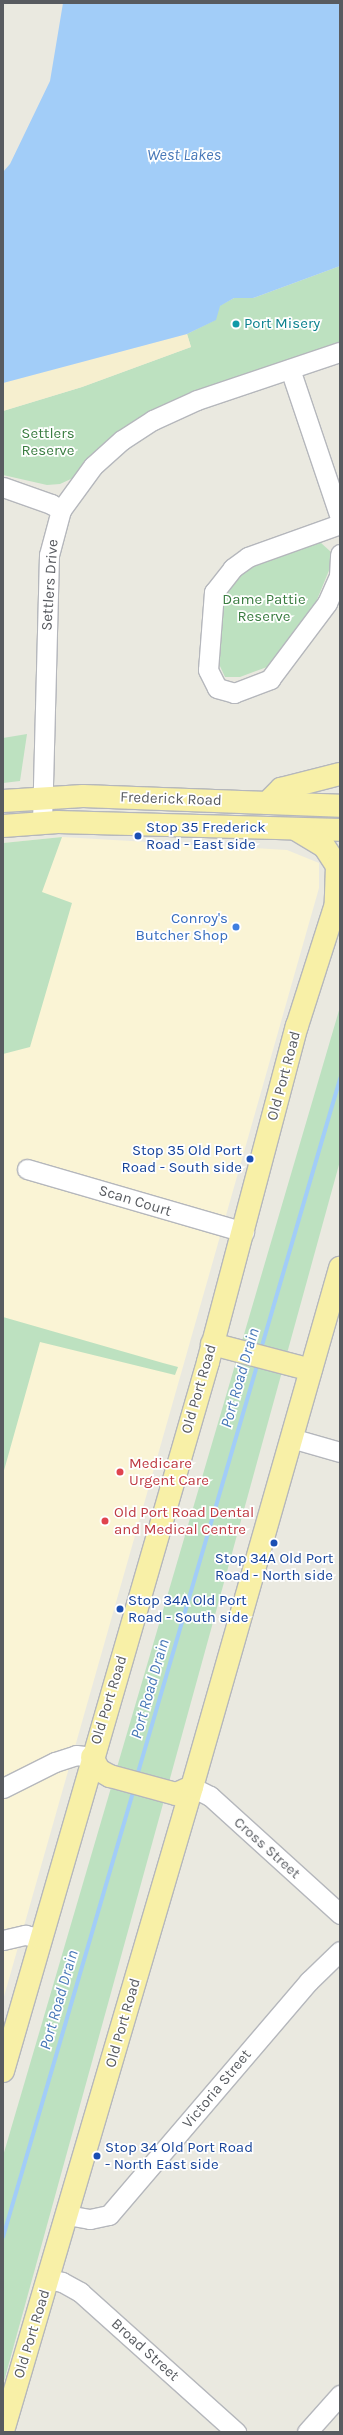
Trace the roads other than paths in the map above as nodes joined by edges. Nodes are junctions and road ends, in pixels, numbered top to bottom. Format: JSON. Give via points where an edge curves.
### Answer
{"nodes":[{"id":1,"x":340,"y":352,"type":"edge"},
{"id":2,"x":290,"y":369,"type":"junction"},
{"id":3,"x":3,"y":487,"type":"edge"},
{"id":4,"x":60,"y":510,"type":"junction"},
{"id":5,"x":340,"y":518,"type":"edge"},
{"id":6,"x":340,"y":524,"type":"edge"},
{"id":7,"x":340,"y":554,"type":"edge"},
{"id":8,"x":340,"y":774,"type":"edge"},
{"id":9,"x":42,"y":797,"type":"junction"},
{"id":10,"x":3,"y":801,"type":"edge"},
{"id":11,"x":267,"y":803,"type":"junction"},
{"id":12,"x":340,"y":806,"type":"edge"},
{"id":13,"x":42,"y":823,"type":"junction"},
{"id":14,"x":3,"y":826,"type":"edge"},
{"id":15,"x":297,"y":830,"type":"junction"},
{"id":16,"x":340,"y":830,"type":"edge"},
{"id":17,"x":338,"y":896,"type":"edge"},
{"id":18,"x":27,"y":1169,"type":"dead end"},
{"id":19,"x":244,"y":1232,"type":"junction"},
{"id":20,"x":340,"y":1268,"type":"edge"},
{"id":21,"x":212,"y":1344,"type":"junction"},
{"id":22,"x":311,"y":1370,"type":"junction"},
{"id":23,"x":291,"y":1438,"type":"junction"},
{"id":24,"x":340,"y":1452,"type":"edge"},
{"id":25,"x":92,"y":1757,"type":"junction"},
{"id":26,"x":192,"y":1787,"type":"junction"},
{"id":27,"x":3,"y":1788,"type":"edge"},
{"id":28,"x":340,"y":1914,"type":"edge"},
{"id":29,"x":41,"y":1938,"type":"junction"},
{"id":30,"x":3,"y":1940,"type":"edge"},
{"id":31,"x":340,"y":1950,"type":"edge"},
{"id":32,"x":3,"y":2071,"type":"edge"},
{"id":33,"x":67,"y":2215,"type":"junction"},
{"id":34,"x":48,"y":2279,"type":"junction"},
{"id":35,"x":340,"y":2395,"type":"edge"},
{"id":36,"x":3,"y":2431,"type":"edge"},
{"id":37,"x":236,"y":2432,"type":"edge"},
{"id":38,"x":308,"y":2432,"type":"edge"}],
"edges":[{"from":1,"to":2,"type":"street","name":"Settlers Drive"},
{"from":2,"to":4,"type":"street","name":"Settlers Drive","via":[[197,400],[153,420],[122,440],[92,466]]},
{"from":2,"to":5,"type":"street"},
{"from":3,"to":4,"type":"street","via":[[51,504]]},
{"from":4,"to":9,"type":"street","name":"Settlers Drive","via":[[49,555]]},
{"from":6,"to":7,"type":"street","via":[[248,557],[233,568],[214,592],[208,670],[217,688],[234,693],[270,679],[327,603],[339,576]]},
{"from":8,"to":11,"type":"main road","via":[[281,789]]},
{"from":9,"to":10,"type":"main road","name":"Frederick Road"},
{"from":9,"to":11,"type":"main road","name":"Frederick Road","via":[[125,797]]},
{"from":9,"to":13,"type":"street","name":"Settlers Drive"},
{"from":11,"to":12,"type":"main road","name":"Frederick Road"},
{"from":13,"to":14,"type":"main road","name":"Frederick Road"},
{"from":13,"to":15,"type":"main road","name":"Frederick Road"},
{"from":15,"to":16,"type":"main road","name":"Frederick Road"},
{"from":15,"to":17,"type":"main road","name":"Old Port Road","via":[[324,846],[337,866]]},
{"from":17,"to":19,"type":"main road","name":"Old Port Road","via":[[298,1026]]},
{"from":18,"to":19,"type":"street","name":"Scan Court"},
{"from":19,"to":21,"type":"main road","name":"Old Port Road"},
{"from":20,"to":22,"type":"main road","name":"Old Port Road"},
{"from":21,"to":22,"type":"main road"},
{"from":21,"to":25,"type":"main road","name":"Old Port Road"},
{"from":22,"to":23,"type":"main road","name":"Old Port Road"},
{"from":23,"to":24,"type":"street"},
{"from":23,"to":26,"type":"main road","name":"Old Port Road"},
{"from":25,"to":26,"type":"main road","via":[[99,1770],[110,1776],[176,1794]]},
{"from":25,"to":27,"type":"street","via":[[76,1755],[55,1762]]},
{"from":25,"to":29,"type":"main road","name":"Old Port Road"},
{"from":26,"to":28,"type":"street","name":"Cross Street","via":[[210,1796]]},
{"from":26,"to":33,"type":"main road","name":"Old Port Road"},
{"from":29,"to":30,"type":"street","via":[[25,1934]]},
{"from":29,"to":32,"type":"main road","name":"Old Port Road"},
{"from":31,"to":33,"type":"street","name":"Victoria Street","via":[[309,1981],[109,2215],[90,2219]]},
{"from":33,"to":34,"type":"main road","name":"Old Port Road"},
{"from":34,"to":36,"type":"main road","name":"Old Port Road"},
{"from":34,"to":37,"type":"street","name":"Broad Street","via":[[62,2282],[80,2292]]},
{"from":35,"to":38,"type":"street"}]}
